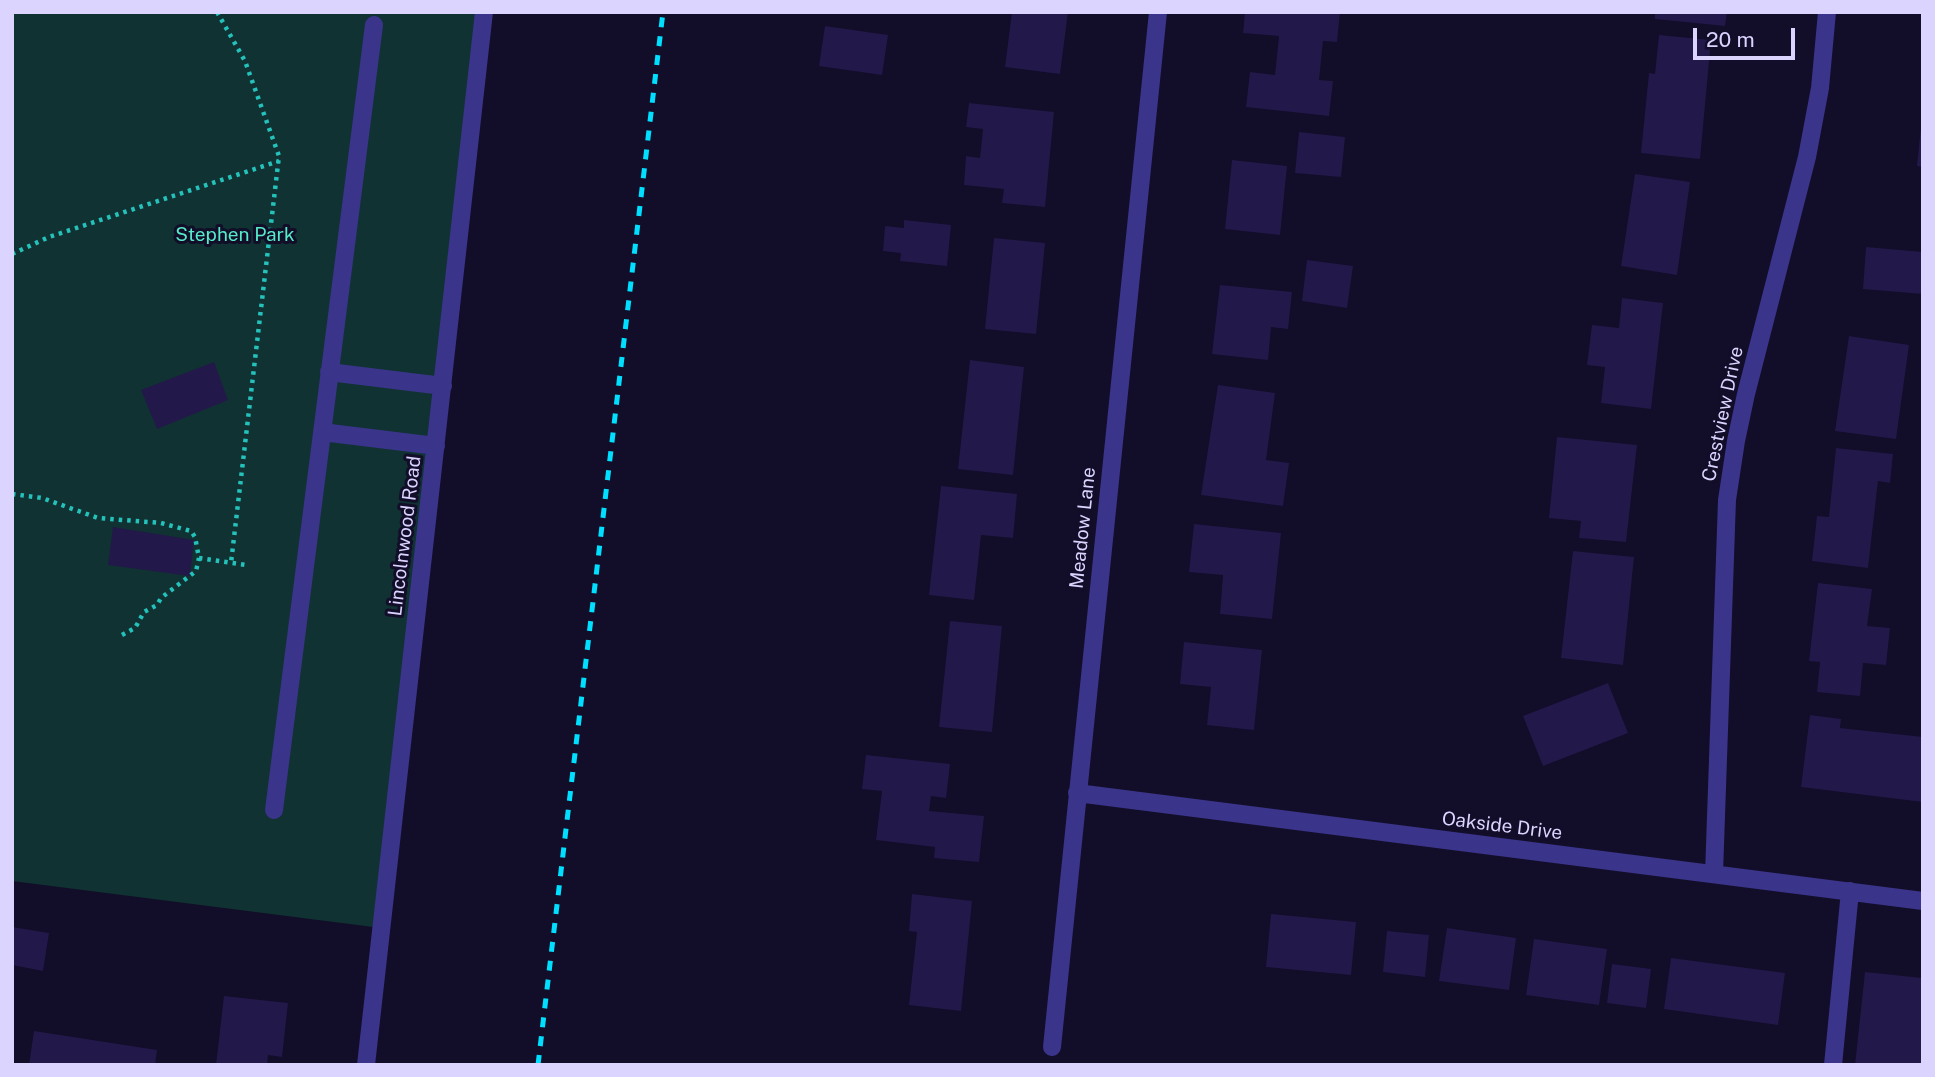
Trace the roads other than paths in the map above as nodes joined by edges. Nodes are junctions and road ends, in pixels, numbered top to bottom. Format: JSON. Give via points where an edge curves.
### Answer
{"nodes":[{"id":1,"x":485,"y":12,"type":"edge"},
{"id":2,"x":1157,"y":12,"type":"edge"},
{"id":3,"x":1827,"y":12,"type":"edge"},
{"id":4,"x":374,"y":25,"type":"dead end"},
{"id":5,"x":329,"y":372,"type":"junction"},
{"id":6,"x":443,"y":386,"type":"junction"},
{"id":7,"x":322,"y":432,"type":"junction"},
{"id":8,"x":436,"y":446,"type":"junction"},
{"id":9,"x":1077,"y":793,"type":"junction"},
{"id":10,"x":274,"y":810,"type":"dead end"},
{"id":11,"x":1714,"y":874,"type":"junction"},
{"id":12,"x":1850,"y":891,"type":"junction"},
{"id":13,"x":1923,"y":901,"type":"edge"},
{"id":14,"x":1052,"y":1048,"type":"dead end"},
{"id":15,"x":366,"y":1065,"type":"edge"},
{"id":16,"x":1833,"y":1065,"type":"edge"}],
"edges":[{"from":1,"to":6,"type":"street","name":"Lincolnwood Road"},
{"from":2,"to":9,"type":"street","name":"Meadow Lane"},
{"from":3,"to":11,"type":"street","name":"Crestview Drive","via":[[1807,157],[1746,394],[1727,500]]},
{"from":4,"to":5,"type":"street"},
{"from":5,"to":6,"type":"street"},
{"from":5,"to":7,"type":"street"},
{"from":6,"to":8,"type":"street","name":"Lincolnwood Road"},
{"from":7,"to":8,"type":"street"},
{"from":7,"to":10,"type":"street"},
{"from":8,"to":15,"type":"street","name":"Lincolnwood Road"},
{"from":9,"to":11,"type":"street","name":"Oakside Drive"},
{"from":9,"to":14,"type":"street","name":"Meadow Lane"},
{"from":11,"to":12,"type":"street","name":"Oakside Drive"},
{"from":12,"to":13,"type":"street","name":"Oakside Drive"},
{"from":12,"to":16,"type":"street"}]}
